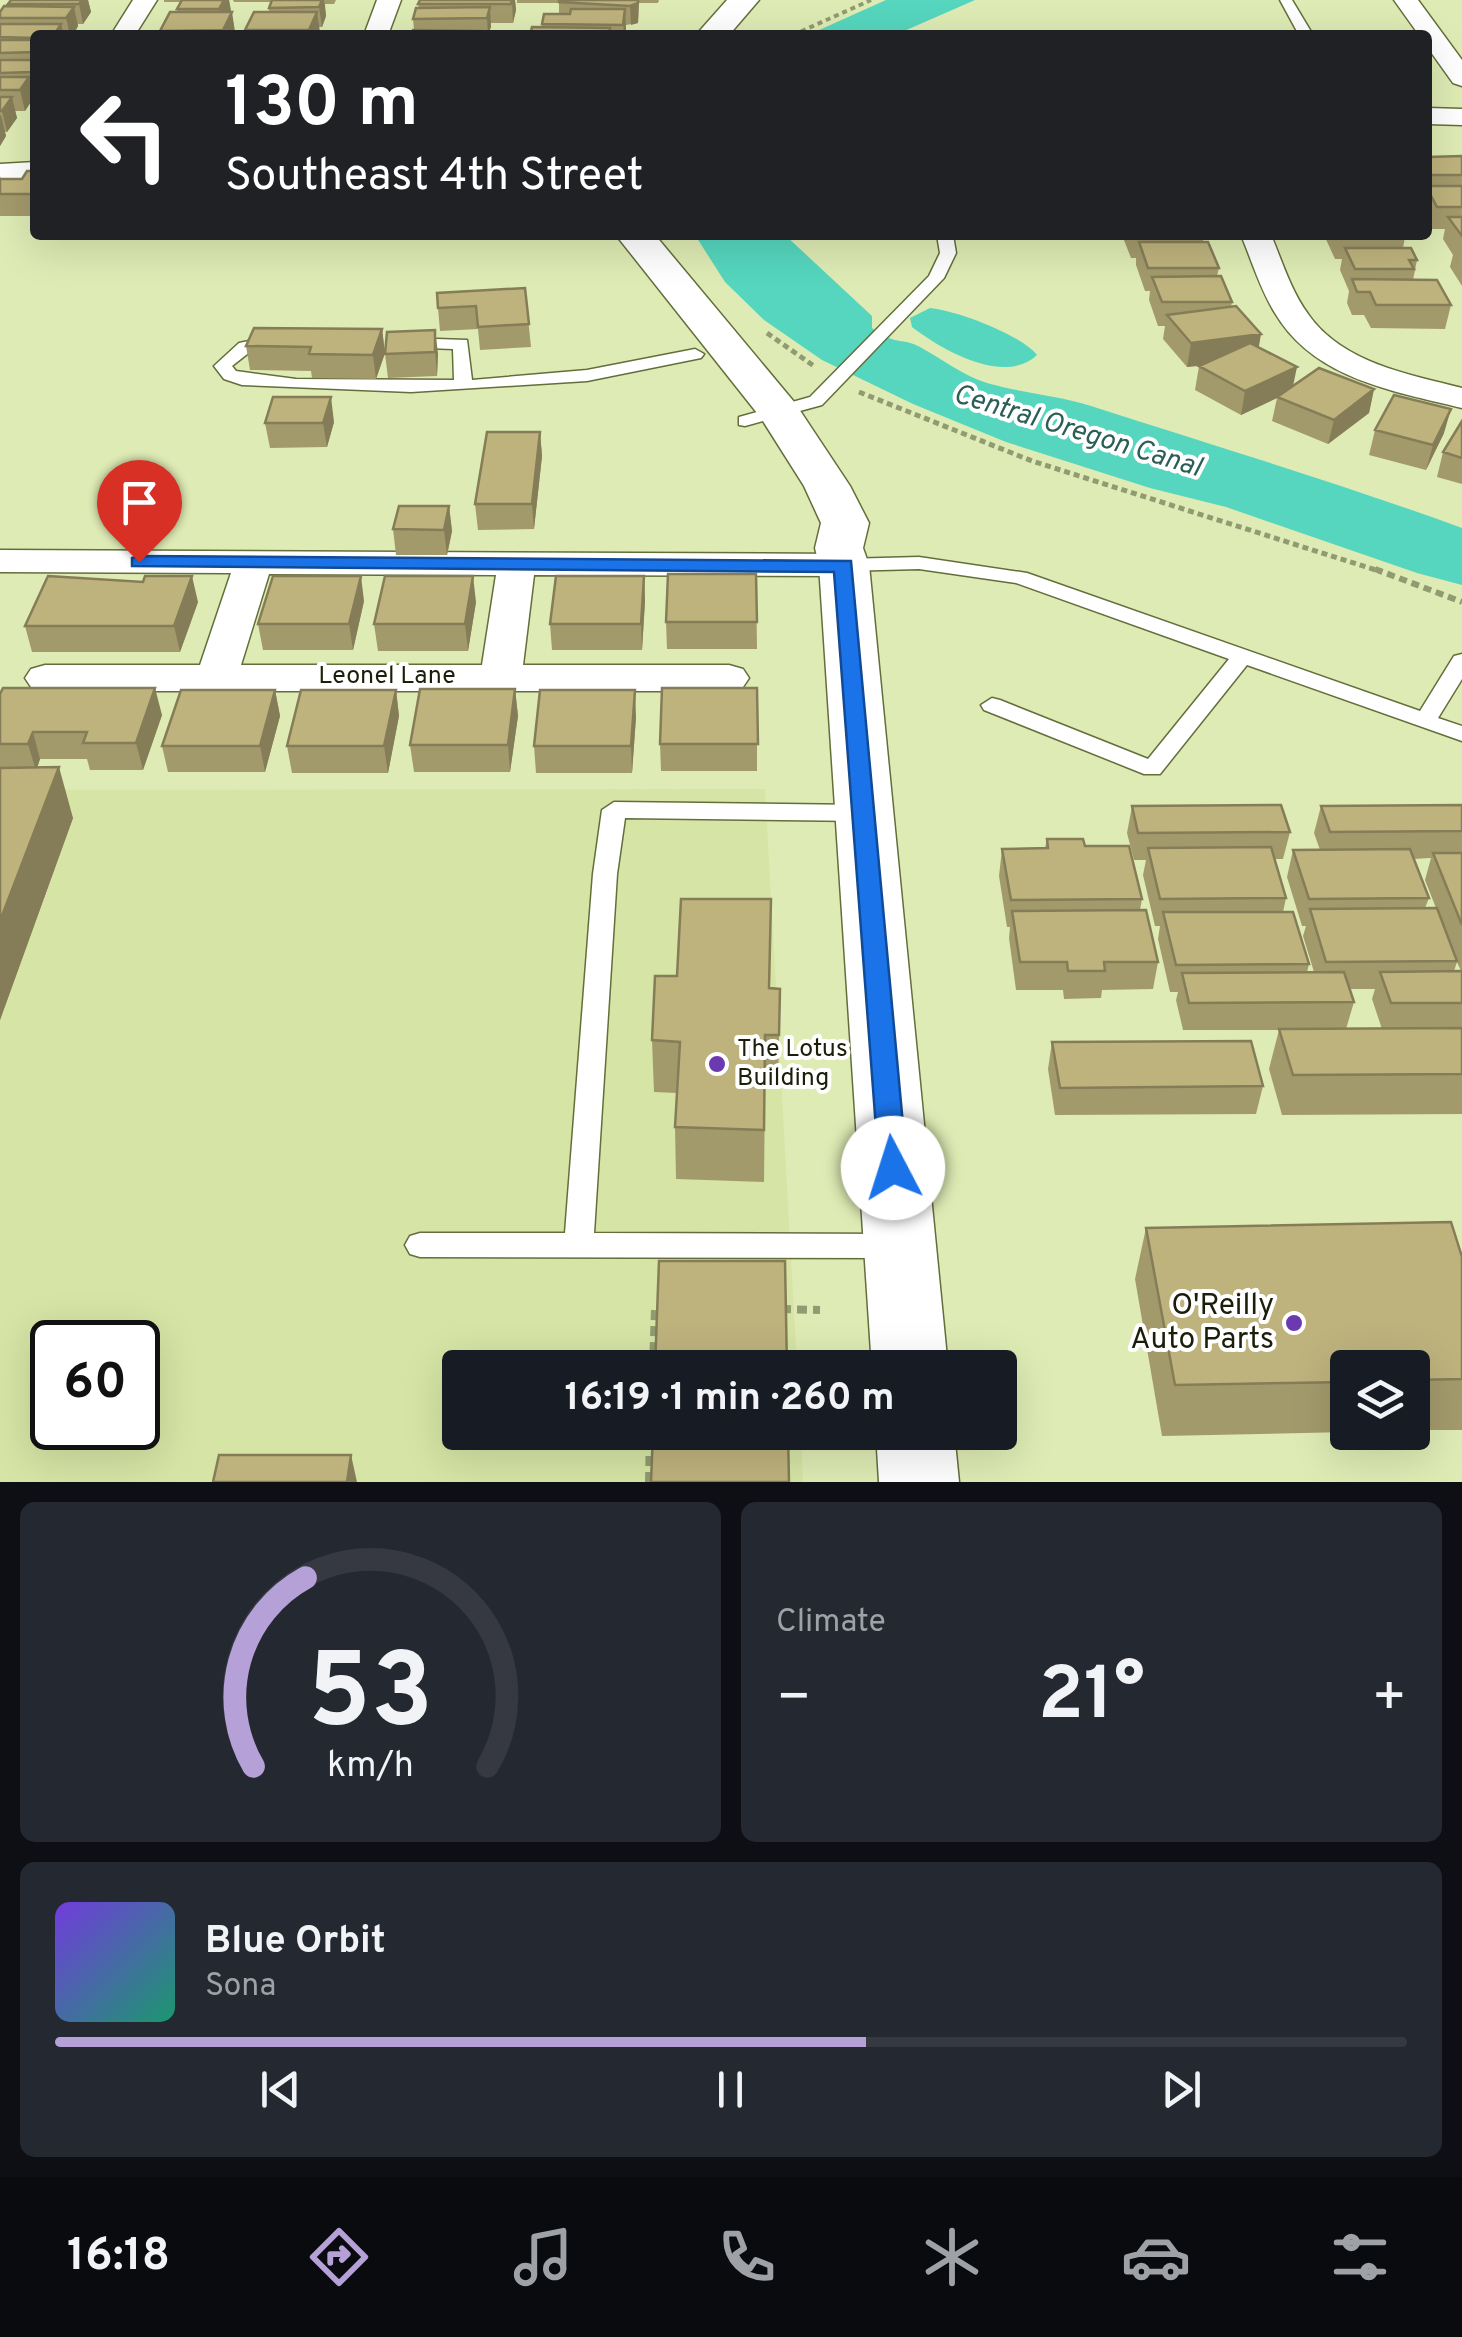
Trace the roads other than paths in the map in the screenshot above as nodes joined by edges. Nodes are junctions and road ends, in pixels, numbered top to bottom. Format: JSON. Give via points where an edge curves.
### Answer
{"nodes":[{"id":1,"x":145,"y":0,"type":"edge"},
{"id":2,"x":389,"y":0,"type":"edge"},
{"id":3,"x":724,"y":0,"type":"edge"},
{"id":4,"x":744,"y":0,"type":"edge"},
{"id":5,"x":1286,"y":0,"type":"edge"},
{"id":6,"x":1406,"y":0,"type":"edge"},
{"id":7,"x":126,"y":30,"type":"edge"},
{"id":8,"x":378,"y":30,"type":"edge"},
{"id":9,"x":697,"y":30,"type":"edge"},
{"id":10,"x":717,"y":30,"type":"edge"},
{"id":11,"x":1303,"y":30,"type":"edge"},
{"id":12,"x":1428,"y":30,"type":"edge"},
{"id":13,"x":1432,"y":36,"type":"edge"},
{"id":14,"x":1462,"y":78,"type":"edge"},
{"id":15,"x":1432,"y":116,"type":"edge"},
{"id":16,"x":1462,"y":116,"type":"edge"},
{"id":17,"x":30,"y":170,"type":"edge"},
{"id":18,"x":0,"y":172,"type":"edge"},
{"id":19,"x":610,"y":240,"type":"edge"},
{"id":20,"x":638,"y":240,"type":"edge"},
{"id":21,"x":946,"y":240,"type":"edge"},
{"id":22,"x":1258,"y":240,"type":"edge"},
{"id":23,"x":289,"y":342,"type":"edge"},
{"id":24,"x":384,"y":343,"type":"edge"},
{"id":25,"x":695,"y":354,"type":"junction"},
{"id":26,"x":463,"y":383,"type":"junction"},
{"id":27,"x":1462,"y":398,"type":"edge"},
{"id":28,"x":762,"y":417,"type":"junction"},
{"id":29,"x":841,"y":557,"type":"junction"},
{"id":30,"x":0,"y":562,"type":"edge"},
{"id":31,"x":253,"y":563,"type":"junction"},
{"id":32,"x":516,"y":564,"type":"junction"},
{"id":33,"x":1243,"y":656,"type":"junction"},
{"id":34,"x":1462,"y":661,"type":"edge"},
{"id":35,"x":217,"y":676,"type":"junction"},
{"id":36,"x":45,"y":678,"type":"dead end"},
{"id":37,"x":501,"y":678,"type":"junction"},
{"id":38,"x":729,"y":678,"type":"dead end"},
{"id":39,"x":992,"y":705,"type":"dead end"},
{"id":40,"x":1425,"y":721,"type":"junction"},
{"id":41,"x":1462,"y":734,"type":"edge"},
{"id":42,"x":863,"y":813,"type":"junction"},
{"id":43,"x":420,"y":1245,"type":"dead end"},
{"id":44,"x":579,"y":1246,"type":"junction"},
{"id":45,"x":900,"y":1246,"type":"junction"},
{"id":46,"x":909,"y":1350,"type":"edge"},
{"id":47,"x":916,"y":1450,"type":"edge"},
{"id":48,"x":919,"y":1482,"type":"edge"}],
"edges":[{"from":1,"to":7,"type":"street"},
{"from":2,"to":8,"type":"street"},
{"from":3,"to":9,"type":"main road"},
{"from":4,"to":10,"type":"main road"},
{"from":5,"to":11,"type":"lane"},
{"from":6,"to":12,"type":"street"},
{"from":13,"to":14,"type":"street"},
{"from":15,"to":16,"type":"street"},
{"from":17,"to":18,"type":"street"},
{"from":19,"to":25,"type":"main road"},
{"from":20,"to":28,"type":"main road"},
{"from":21,"to":28,"type":"lane","via":[[948,253],[936,278],[841,377],[816,401]]},
{"from":22,"to":27,"type":"street","via":[[1292,316],[1322,347],[1363,370]]},
{"from":23,"to":26,"type":"lane","via":[[253,344],[232,352],[222,366],[242,380],[285,384]]},
{"from":24,"to":26,"type":"lane","via":[[461,344]]},
{"from":25,"to":26,"type":"lane","via":[[586,376]]},
{"from":25,"to":28,"type":"main road"},
{"from":28,"to":29,"type":"main road","via":[[808,519]]},
{"from":29,"to":32,"type":"street"},
{"from":29,"to":33,"type":"lane","via":[[1020,577]]},
{"from":29,"to":42,"type":"main road"},
{"from":30,"to":31,"type":"street"},
{"from":31,"to":32,"type":"street"},
{"from":31,"to":35,"type":"street"},
{"from":32,"to":37,"type":"street"},
{"from":33,"to":39,"type":"lane","via":[[1152,769]]},
{"from":33,"to":40,"type":"lane"},
{"from":34,"to":40,"type":"lane"},
{"from":35,"to":36,"type":"street","name":"Leonel Lane"},
{"from":35,"to":37,"type":"street","name":"Leonel Lane"},
{"from":37,"to":38,"type":"street","name":"Leonel Lane"},
{"from":40,"to":41,"type":"lane"},
{"from":42,"to":44,"type":"lane","via":[[614,810]]},
{"from":42,"to":45,"type":"main road"},
{"from":43,"to":44,"type":"lane"},
{"from":44,"to":45,"type":"lane"},
{"from":45,"to":46,"type":"main road"},
{"from":47,"to":48,"type":"main road"}]}
